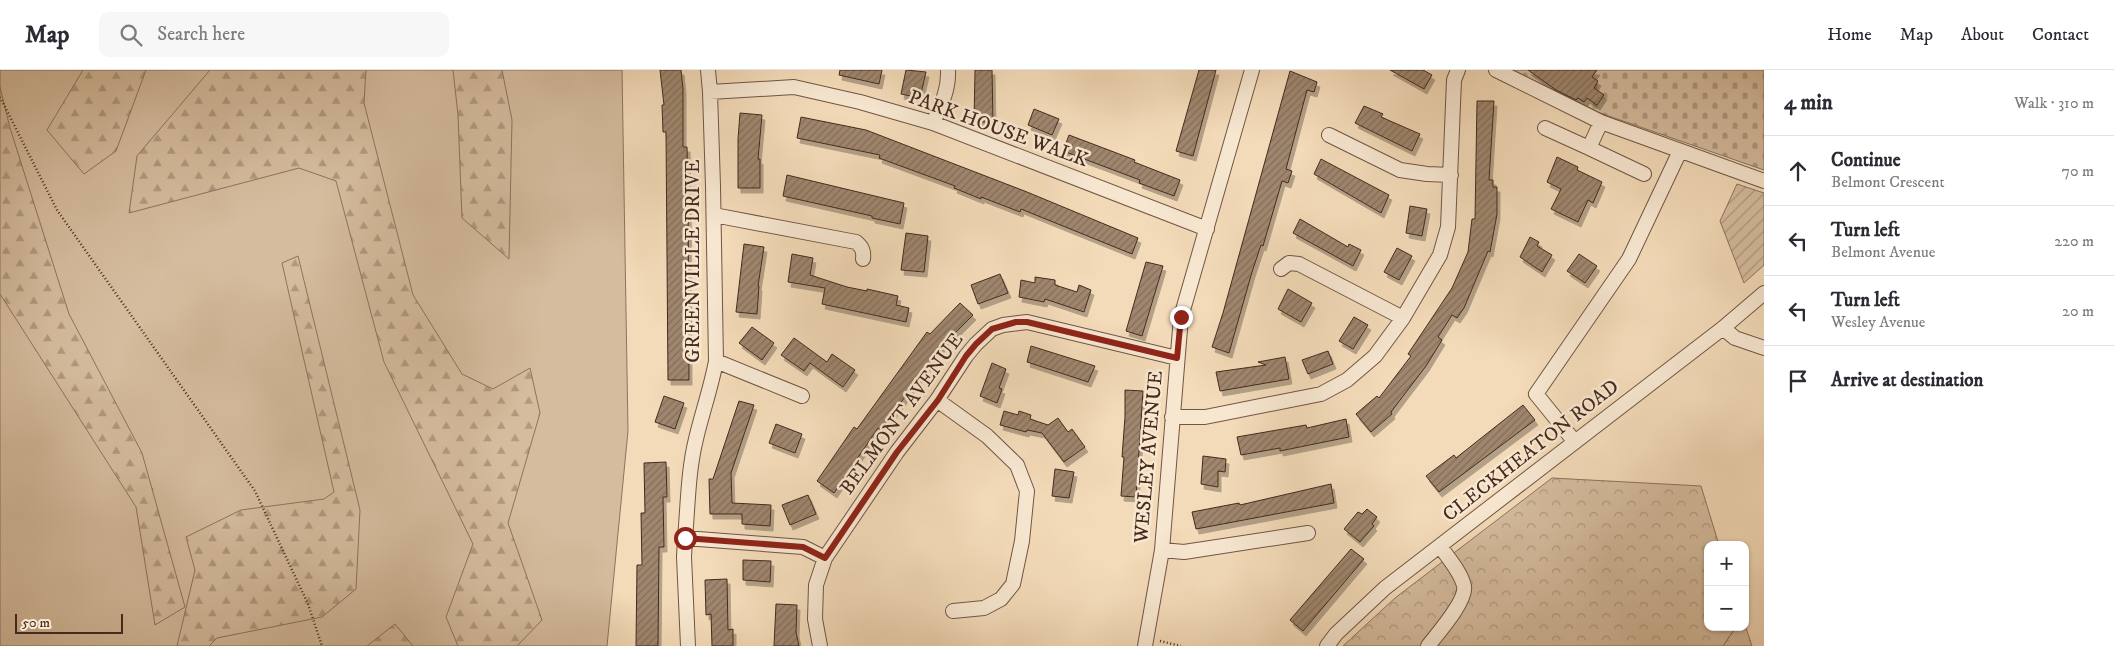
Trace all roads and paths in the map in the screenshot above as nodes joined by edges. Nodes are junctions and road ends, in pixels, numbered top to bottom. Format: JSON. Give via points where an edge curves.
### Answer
{"nodes":[{"id":1,"x":708,"y":70,"type":"edge"},
{"id":2,"x":948,"y":70,"type":"edge"},
{"id":3,"x":1252,"y":70,"type":"edge"},
{"id":4,"x":1458,"y":70,"type":"edge"},
{"id":5,"x":1496,"y":70,"type":"edge"},
{"id":6,"x":710,"y":92,"type":"junction"},
{"id":7,"x":0,"y":97,"type":"edge"},
{"id":8,"x":1602,"y":122,"type":"junction"},
{"id":9,"x":933,"y":123,"type":"junction"},
{"id":10,"x":1545,"y":128,"type":"dead end"},
{"id":11,"x":1328,"y":135,"type":"dead end"},
{"id":12,"x":1589,"y":148,"type":"junction"},
{"id":13,"x":1680,"y":150,"type":"junction"},
{"id":14,"x":1644,"y":174,"type":"dead end"},
{"id":15,"x":1451,"y":175,"type":"junction"},
{"id":16,"x":1764,"y":181,"type":"edge"},
{"id":17,"x":714,"y":215,"type":"junction"},
{"id":18,"x":1206,"y":229,"type":"junction"},
{"id":19,"x":863,"y":259,"type":"dead end"},
{"id":20,"x":1281,"y":269,"type":"dead end"},
{"id":21,"x":1764,"y":293,"type":"edge"},
{"id":22,"x":1403,"y":318,"type":"junction"},
{"id":23,"x":1723,"y":328,"type":"junction"},
{"id":24,"x":1764,"y":348,"type":"edge"},
{"id":25,"x":1177,"y":358,"type":"junction"},
{"id":26,"x":716,"y":361,"type":"junction"},
{"id":27,"x":802,"y":396,"type":"dead end"},
{"id":28,"x":938,"y":400,"type":"junction"},
{"id":29,"x":1172,"y":417,"type":"junction"},
{"id":30,"x":1575,"y":442,"type":"junction"},
{"id":31,"x":1308,"y":533,"type":"dead end"},
{"id":32,"x":685,"y":538,"type":"junction"},
{"id":33,"x":1440,"y":546,"type":"junction"},
{"id":34,"x":1162,"y":550,"type":"junction"},
{"id":35,"x":825,"y":558,"type":"junction"},
{"id":36,"x":953,"y":611,"type":"dead end"},
{"id":37,"x":1145,"y":642,"type":"edge"},
{"id":38,"x":322,"y":646,"type":"edge"},
{"id":39,"x":688,"y":646,"type":"edge"},
{"id":40,"x":820,"y":646,"type":"edge"},
{"id":41,"x":1181,"y":646,"type":"edge"},
{"id":42,"x":1326,"y":646,"type":"edge"},
{"id":43,"x":1428,"y":646,"type":"edge"}],
"edges":[{"from":1,"to":6,"type":"street","name":"GREENVILLE DRIVE"},
{"from":2,"to":9,"type":"street","via":[[945,95]]},
{"from":3,"to":18,"type":"street","name":"WESLEY AVENUE"},
{"from":4,"to":15,"type":"street","via":[[1454,80]]},
{"from":5,"to":8,"type":"street"},
{"from":6,"to":9,"type":"street","name":"PARK HOUSE WALK","via":[[794,87]]},
{"from":6,"to":17,"type":"street","name":"GREENVILLE DRIVE"},
{"from":7,"to":38,"type":"path","via":[[57,210],[255,491],[308,604]]},
{"from":8,"to":12,"type":"street"},
{"from":8,"to":13,"type":"street"},
{"from":9,"to":18,"type":"street","name":"PARK HOUSE WALK"},
{"from":10,"to":12,"type":"street"},
{"from":11,"to":15,"type":"street","via":[[1400,170]]},
{"from":12,"to":14,"type":"street"},
{"from":13,"to":16,"type":"street"},
{"from":13,"to":30,"type":"street","via":[[1629,259],[1536,394]]},
{"from":15,"to":22,"type":"street","via":[[1448,227],[1440,255]]},
{"from":17,"to":19,"type":"street","via":[[856,242],[864,252]]},
{"from":17,"to":26,"type":"street","name":"GREENVILLE DRIVE"},
{"from":18,"to":25,"type":"street","name":"WESLEY AVENUE","via":[[1181,317]]},
{"from":20,"to":22,"type":"street","via":[[1289,263],[1299,264]]},
{"from":21,"to":23,"type":"street","name":"CLECKHEATON ROAD"},
{"from":22,"to":29,"type":"street","via":[[1362,369],[1321,394],[1205,417]]},
{"from":23,"to":24,"type":"street","via":[[1735,338]]},
{"from":23,"to":30,"type":"street","name":"CLECKHEATON ROAD"},
{"from":25,"to":28,"type":"street","name":"BELMONT AVENUE","via":[[1016,322],[992,329],[984,335],[966,356]]},
{"from":25,"to":29,"type":"street","name":"WESLEY AVENUE"},
{"from":26,"to":27,"type":"street"},
{"from":26,"to":32,"type":"street","name":"GREENVILLE DRIVE","via":[[690,471]]},
{"from":28,"to":35,"type":"street","name":"BELMONT AVENUE","via":[[897,452]]},
{"from":28,"to":36,"type":"street","via":[[987,436],[1017,465],[1027,491],[1013,584],[1001,599],[984,608]]},
{"from":29,"to":34,"type":"street","name":"WESLEY AVENUE"},
{"from":30,"to":33,"type":"street","name":"CLECKHEATON ROAD"},
{"from":31,"to":34,"type":"street","via":[[1184,552]]},
{"from":32,"to":35,"type":"street","via":[[803,547]]},
{"from":32,"to":39,"type":"street","name":"GREENVILLE DRIVE"},
{"from":33,"to":42,"type":"street","name":"CLECKHEATON ROAD","via":[[1385,588]]},
{"from":33,"to":43,"type":"street","via":[[1464,587],[1462,599]]},
{"from":34,"to":37,"type":"street","name":"WESLEY AVENUE"},
{"from":35,"to":40,"type":"street","name":"BELMONT AVENUE","via":[[816,585],[815,619]]},
{"from":37,"to":41,"type":"path"}]}
